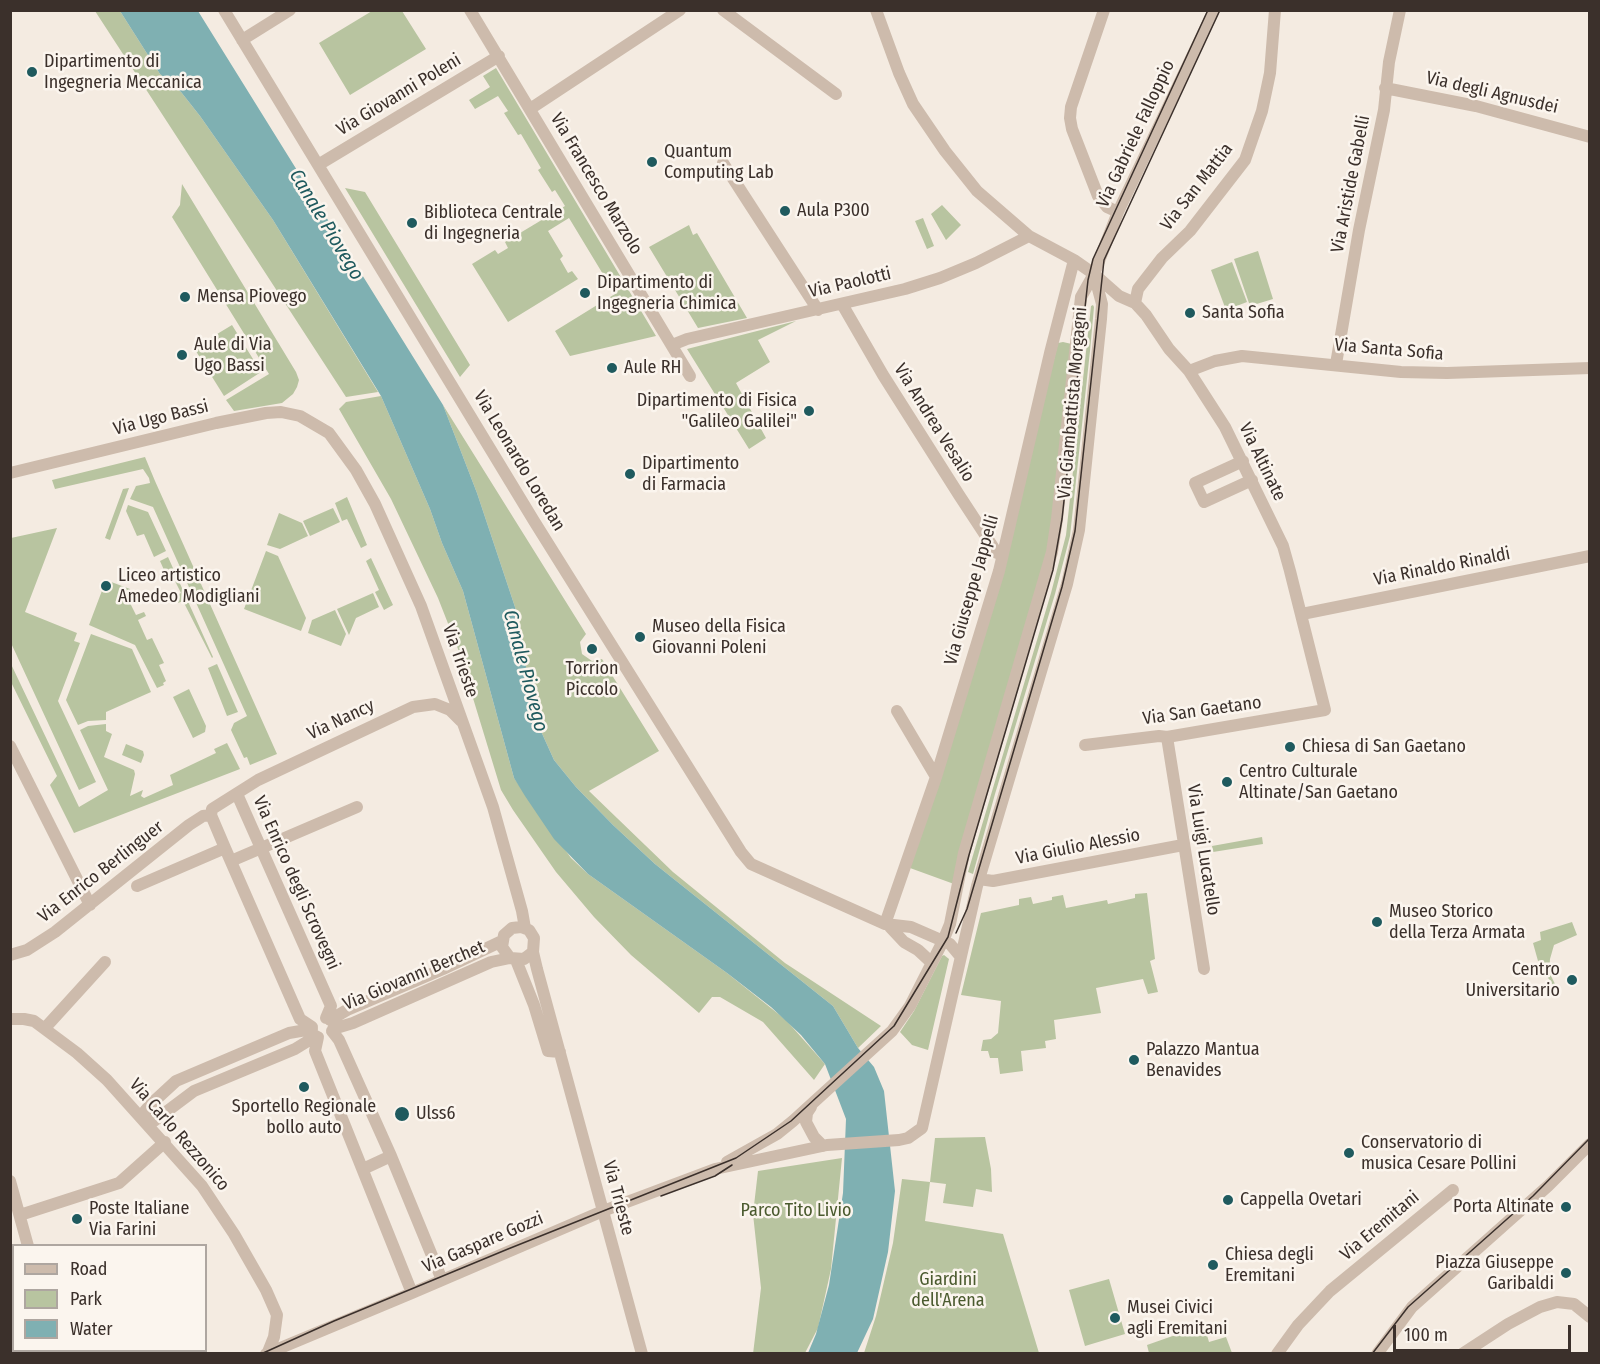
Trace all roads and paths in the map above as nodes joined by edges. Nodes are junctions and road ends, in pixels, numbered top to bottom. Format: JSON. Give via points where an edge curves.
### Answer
{"nodes":[{"id":1,"x":224,"y":10,"type":"edge"},
{"id":2,"x":290,"y":10,"type":"edge"},
{"id":3,"x":470,"y":10,"type":"edge"},
{"id":4,"x":680,"y":10,"type":"edge"},
{"id":5,"x":723,"y":10,"type":"edge"},
{"id":6,"x":876,"y":10,"type":"edge"},
{"id":7,"x":1104,"y":10,"type":"edge"},
{"id":8,"x":1214,"y":10,"type":"edge"},
{"id":9,"x":1275,"y":10,"type":"edge"},
{"id":10,"x":1400,"y":10,"type":"edge"},
{"id":11,"x":242,"y":40,"type":"junction"},
{"id":12,"x":499,"y":56,"type":"junction"},
{"id":13,"x":1385,"y":88,"type":"junction"},
{"id":14,"x":836,"y":94,"type":"dead end"},
{"id":15,"x":530,"y":109,"type":"junction"},
{"id":16,"x":1590,"y":137,"type":"edge"},
{"id":17,"x":723,"y":163,"type":"dead end"},
{"id":18,"x":318,"y":165,"type":"junction"},
{"id":19,"x":1118,"y":212,"type":"junction"},
{"id":20,"x":1029,"y":236,"type":"junction"},
{"id":21,"x":1074,"y":260,"type":"junction"},
{"id":22,"x":1094,"y":274,"type":"junction"},
{"id":23,"x":1135,"y":303,"type":"junction"},
{"id":24,"x":842,"y":304,"type":"junction"},
{"id":25,"x":818,"y":310,"type":"junction"},
{"id":26,"x":672,"y":345,"type":"junction"},
{"id":27,"x":1336,"y":364,"type":"junction"},
{"id":28,"x":1590,"y":368,"type":"edge"},
{"id":29,"x":1189,"y":372,"type":"junction"},
{"id":30,"x":690,"y":376,"type":"dead end"},
{"id":31,"x":319,"y":426,"type":"joint"},
{"id":32,"x":1243,"y":461,"type":"junction"},
{"id":33,"x":10,"y":473,"type":"edge"},
{"id":34,"x":1252,"y":480,"type":"junction"},
{"id":35,"x":1003,"y":554,"type":"junction"},
{"id":36,"x":1590,"y":556,"type":"edge"},
{"id":37,"x":1302,"y":614,"type":"junction"},
{"id":38,"x":1325,"y":710,"type":"joint"},
{"id":39,"x":897,"y":711,"type":"dead end"},
{"id":40,"x":462,"y":721,"type":"junction"},
{"id":41,"x":1167,"y":737,"type":"junction"},
{"id":42,"x":1085,"y":745,"type":"dead end"},
{"id":43,"x":10,"y":746,"type":"edge"},
{"id":44,"x":936,"y":777,"type":"junction"},
{"id":45,"x":237,"y":794,"type":"junction"},
{"id":46,"x":357,"y":807,"type":"dead end"},
{"id":47,"x":211,"y":814,"type":"junction"},
{"id":48,"x":1183,"y":845,"type":"junction"},
{"id":49,"x":261,"y":847,"type":"junction"},
{"id":50,"x":225,"y":848,"type":"junction"},
{"id":51,"x":231,"y":861,"type":"junction"},
{"id":52,"x":979,"y":879,"type":"junction"},
{"id":53,"x":137,"y":886,"type":"dead end"},
{"id":54,"x":90,"y":905,"type":"junction"},
{"id":55,"x":887,"y":925,"type":"junction"},
{"id":56,"x":525,"y":928,"type":"junction"},
{"id":57,"x":502,"y":941,"type":"junction"},
{"id":58,"x":943,"y":941,"type":"junction"},
{"id":59,"x":533,"y":952,"type":"junction"},
{"id":60,"x":10,"y":955,"type":"edge"},
{"id":61,"x":960,"y":956,"type":"junction"},
{"id":62,"x":513,"y":959,"type":"junction"},
{"id":63,"x":105,"y":962,"type":"dead end"},
{"id":64,"x":932,"y":963,"type":"junction"},
{"id":65,"x":1204,"y":969,"type":"dead end"},
{"id":66,"x":10,"y":1019,"type":"edge"},
{"id":67,"x":330,"y":1025,"type":"junction"},
{"id":68,"x":45,"y":1028,"type":"junction"},
{"id":69,"x":315,"y":1032,"type":"junction"},
{"id":70,"x":560,"y":1052,"type":"junction"},
{"id":71,"x":187,"y":1075,"type":"junction"},
{"id":72,"x":194,"y":1091,"type":"junction"},
{"id":73,"x":815,"y":1102,"type":"junction"},
{"id":74,"x":145,"y":1121,"type":"junction"},
{"id":75,"x":899,"y":1140,"type":"joint"},
{"id":76,"x":165,"y":1142,"type":"junction"},
{"id":77,"x":1590,"y":1144,"type":"edge"},
{"id":78,"x":825,"y":1146,"type":"junction"},
{"id":79,"x":391,"y":1156,"type":"junction"},
{"id":80,"x":715,"y":1168,"type":"junction"},
{"id":81,"x":363,"y":1169,"type":"junction"},
{"id":82,"x":10,"y":1181,"type":"edge"},
{"id":83,"x":1453,"y":1190,"type":"dead end"},
{"id":84,"x":603,"y":1211,"type":"junction"},
{"id":85,"x":20,"y":1215,"type":"junction"},
{"id":86,"x":28,"y":1244,"type":"edge"},
{"id":87,"x":442,"y":1280,"type":"junction"},
{"id":88,"x":412,"y":1293,"type":"junction"},
{"id":89,"x":1589,"y":1317,"type":"edge"},
{"id":90,"x":267,"y":1353,"type":"edge"},
{"id":91,"x":642,"y":1353,"type":"edge"},
{"id":92,"x":1277,"y":1353,"type":"edge"},
{"id":93,"x":1377,"y":1353,"type":"edge"},
{"id":94,"x":1462,"y":1353,"type":"edge"}],
"edges":[{"from":1,"to":11,"type":"street","name":"Via Leonardo Loredan"},
{"from":2,"to":11,"type":"street"},
{"from":3,"to":12,"type":"street","name":"Via Francesco Marzolo"},
{"from":4,"to":15,"type":"street"},
{"from":5,"to":14,"type":"street"},
{"from":6,"to":20,"type":"street","name":"Via Altinate","via":[[899,73],[927,126],[977,191]]},
{"from":7,"to":19,"type":"street","via":[[1070,118],[1098,196]]},
{"from":8,"to":19,"type":"street","name":"Via Gabriele Falloppio"},
{"from":9,"to":23,"type":"street","name":"Via San Mattia","via":[[1270,73],[1245,160],[1190,231],[1162,258],[1138,290]]},
{"from":10,"to":13,"type":"street","name":"Via Aristide Gabelli"},
{"from":11,"to":18,"type":"street","name":"Via Leonardo Loredan"},
{"from":12,"to":15,"type":"street","name":"Via Francesco Marzolo"},
{"from":12,"to":18,"type":"street","name":"Via Giovanni Poleni"},
{"from":13,"to":16,"type":"street","name":"Via degli Agnusdei","via":[[1476,106]]},
{"from":13,"to":27,"type":"street","name":"Via Aristide Gabelli"},
{"from":15,"to":26,"type":"street","name":"Via Francesco Marzolo"},
{"from":17,"to":25,"type":"street"},
{"from":18,"to":55,"type":"street","name":"Via Leonardo Loredan","via":[[741,852],[751,864]]},
{"from":19,"to":22,"type":"street","name":"Via Gabriele Falloppio"},
{"from":20,"to":21,"type":"street","name":"Via Altinate"},
{"from":20,"to":24,"type":"street","name":"Via Paolotti","via":[[940,278]]},
{"from":21,"to":22,"type":"street","name":"Via Altinate"},
{"from":21,"to":35,"type":"street","name":"Via Giuseppe Jappelli"},
{"from":22,"to":23,"type":"street","name":"Via Altinate","via":[[1119,296]]},
{"from":22,"to":52,"type":"street","name":"Via Giambattista Morgagni","via":[[1102,304],[1079,530],[1067,584]]},
{"from":22,"to":58,"type":"street","name":"Via Giambattista Morgagni","via":[[1081,297],[1052,552],[964,853]]},
{"from":23,"to":29,"type":"street","name":"Via Altinate"},
{"from":24,"to":25,"type":"street","name":"Via Paolotti"},
{"from":24,"to":35,"type":"street","name":"Via Andrea Vesalio","via":[[959,495],[997,553]]},
{"from":25,"to":26,"type":"street","name":"Via Paolotti"},
{"from":26,"to":30,"type":"street","name":"Via Francesco Marzolo"},
{"from":27,"to":28,"type":"street","name":"Via Santa Sofia","via":[[1447,373]]},
{"from":27,"to":29,"type":"street","name":"Via Santa Sofia","via":[[1242,356],[1215,361]]},
{"from":29,"to":32,"type":"street","name":"Via Altinate"},
{"from":31,"to":33,"type":"street","name":"Via Ugo Bassi","via":[[290,414],[266,413]]},
{"from":31,"to":40,"type":"street","name":"Via Trieste","via":[[337,441],[379,514],[421,606]]},
{"from":32,"to":34,"type":"street","name":"Via Altinate"},
{"from":32,"to":34,"type":"street","via":[[1195,483],[1204,502]]},
{"from":34,"to":37,"type":"street","name":"Via Altinate","via":[[1282,546]]},
{"from":35,"to":44,"type":"street","name":"Via Giuseppe Jappelli"},
{"from":36,"to":37,"type":"street","name":"Via Rinaldo Rinaldi"},
{"from":37,"to":38,"type":"street","name":"Via Altinate"},
{"from":38,"to":41,"type":"street","name":"Via San Gaetano"},
{"from":39,"to":44,"type":"street"},
{"from":40,"to":45,"type":"street","name":"Via Nancy","via":[[435,704],[413,707],[290,764]]},
{"from":40,"to":56,"type":"street","name":"Via Trieste","via":[[493,807]]},
{"from":41,"to":42,"type":"street","name":"Via San Gaetano"},
{"from":41,"to":48,"type":"street","name":"Via Luigi Lucatello"},
{"from":43,"to":54,"type":"street"},
{"from":44,"to":55,"type":"street","name":"Via Giuseppe Jappelli"},
{"from":45,"to":47,"type":"street","name":"Via Enrico degli Scrovegni","via":[[215,807]]},
{"from":45,"to":49,"type":"street","name":"Via Enrico degli Scrovegni"},
{"from":46,"to":49,"type":"street"},
{"from":47,"to":50,"type":"street"},
{"from":47,"to":54,"type":"street","name":"Via Enrico Berlinguer","via":[[189,825]]},
{"from":48,"to":52,"type":"street","name":"Via Giulio Alessio","via":[[993,881]]},
{"from":48,"to":65,"type":"street","name":"Via Luigi Lucatello"},
{"from":49,"to":51,"type":"street"},
{"from":49,"to":67,"type":"street","name":"Via Enrico degli Scrovegni","via":[[331,1006]]},
{"from":50,"to":51,"type":"street"},
{"from":50,"to":53,"type":"street"},
{"from":51,"to":69,"type":"street","via":[[300,1020]]},
{"from":52,"to":61,"type":"street","name":"Via Giambattista Morgagni"},
{"from":54,"to":60,"type":"street","name":"Via Enrico Berlinguer","via":[[43,941]]},
{"from":55,"to":58,"type":"street","via":[[911,927]]},
{"from":55,"to":64,"type":"street"},
{"from":56,"to":57,"type":"street","via":[[508,930]]},
{"from":56,"to":59,"type":"street","name":"Via Trieste","via":[[534,938]]},
{"from":57,"to":62,"type":"street","name":"Via Trieste","via":[[503,950]]},
{"from":57,"to":67,"type":"street","name":"Via Giovanni Berchet","via":[[347,1010]]},
{"from":58,"to":61,"type":"street"},
{"from":58,"to":64,"type":"street","name":"Via Giambattista Morgagni"},
{"from":59,"to":62,"type":"street","via":[[524,959]]},
{"from":59,"to":70,"type":"street","name":"Via Trieste"},
{"from":61,"to":75,"type":"street","name":"Via Giambattista Morgagni","via":[[922,1128]]},
{"from":62,"to":67,"type":"street","name":"Via Giovanni Berchet","via":[[491,962],[353,1023]]},
{"from":62,"to":70,"type":"street","name":"Via Trieste","via":[[534,1005],[548,1051]]},
{"from":63,"to":68,"type":"street"},
{"from":64,"to":73,"type":"street","name":"Via Giambattista Morgagni","via":[[902,1019]]},
{"from":66,"to":68,"type":"street","name":"Via Carlo Rezzonico","via":[[34,1021]]},
{"from":67,"to":69,"type":"street","via":[[325,1038]]},
{"from":67,"to":69,"type":"street","via":[[315,1020]]},
{"from":67,"to":79,"type":"street","name":"Via Enrico degli Scrovegni"},
{"from":68,"to":74,"type":"street","name":"Via Carlo Rezzonico","via":[[107,1080]]},
{"from":69,"to":71,"type":"street","via":[[289,1033]]},
{"from":69,"to":72,"type":"street","via":[[296,1049]]},
{"from":69,"to":81,"type":"street","via":[[315,1051]]},
{"from":70,"to":84,"type":"street","name":"Via Trieste"},
{"from":71,"to":72,"type":"street"},
{"from":71,"to":74,"type":"street","via":[[150,1105]]},
{"from":72,"to":74,"type":"street","via":[[161,1118]]},
{"from":73,"to":78,"type":"street","via":[[806,1122],[814,1137]]},
{"from":73,"to":80,"type":"street","name":"Via Gaspare Gozzi","via":[[777,1134]]},
{"from":74,"to":76,"type":"street","name":"Via Carlo Rezzonico"},
{"from":75,"to":78,"type":"street","name":"Via Gaspare Gozzi"},
{"from":76,"to":85,"type":"street","via":[[118,1183]]},
{"from":76,"to":90,"type":"street","name":"Via Carlo Rezzonico","via":[[202,1186],[267,1290],[277,1315]]},
{"from":77,"to":93,"type":"street","via":[[1412,1307]]},
{"from":78,"to":80,"type":"street","name":"Via Gaspare Gozzi"},
{"from":79,"to":81,"type":"street"},
{"from":79,"to":87,"type":"street","name":"Via Enrico degli Scrovegni"},
{"from":80,"to":84,"type":"street","name":"Via Gaspare Gozzi"},
{"from":81,"to":88,"type":"street"},
{"from":82,"to":85,"type":"street"},
{"from":83,"to":92,"type":"street","name":"Via Eremitani","via":[[1330,1291]]},
{"from":84,"to":87,"type":"street","name":"Via Gaspare Gozzi"},
{"from":84,"to":91,"type":"street","name":"Via Trieste"},
{"from":85,"to":86,"type":"street"},
{"from":87,"to":88,"type":"street","name":"Via Gaspare Gozzi"},
{"from":88,"to":90,"type":"street","name":"Via Gaspare Gozzi"},
{"from":89,"to":94,"type":"street","via":[[1574,1304],[1539,1306]]}]}
